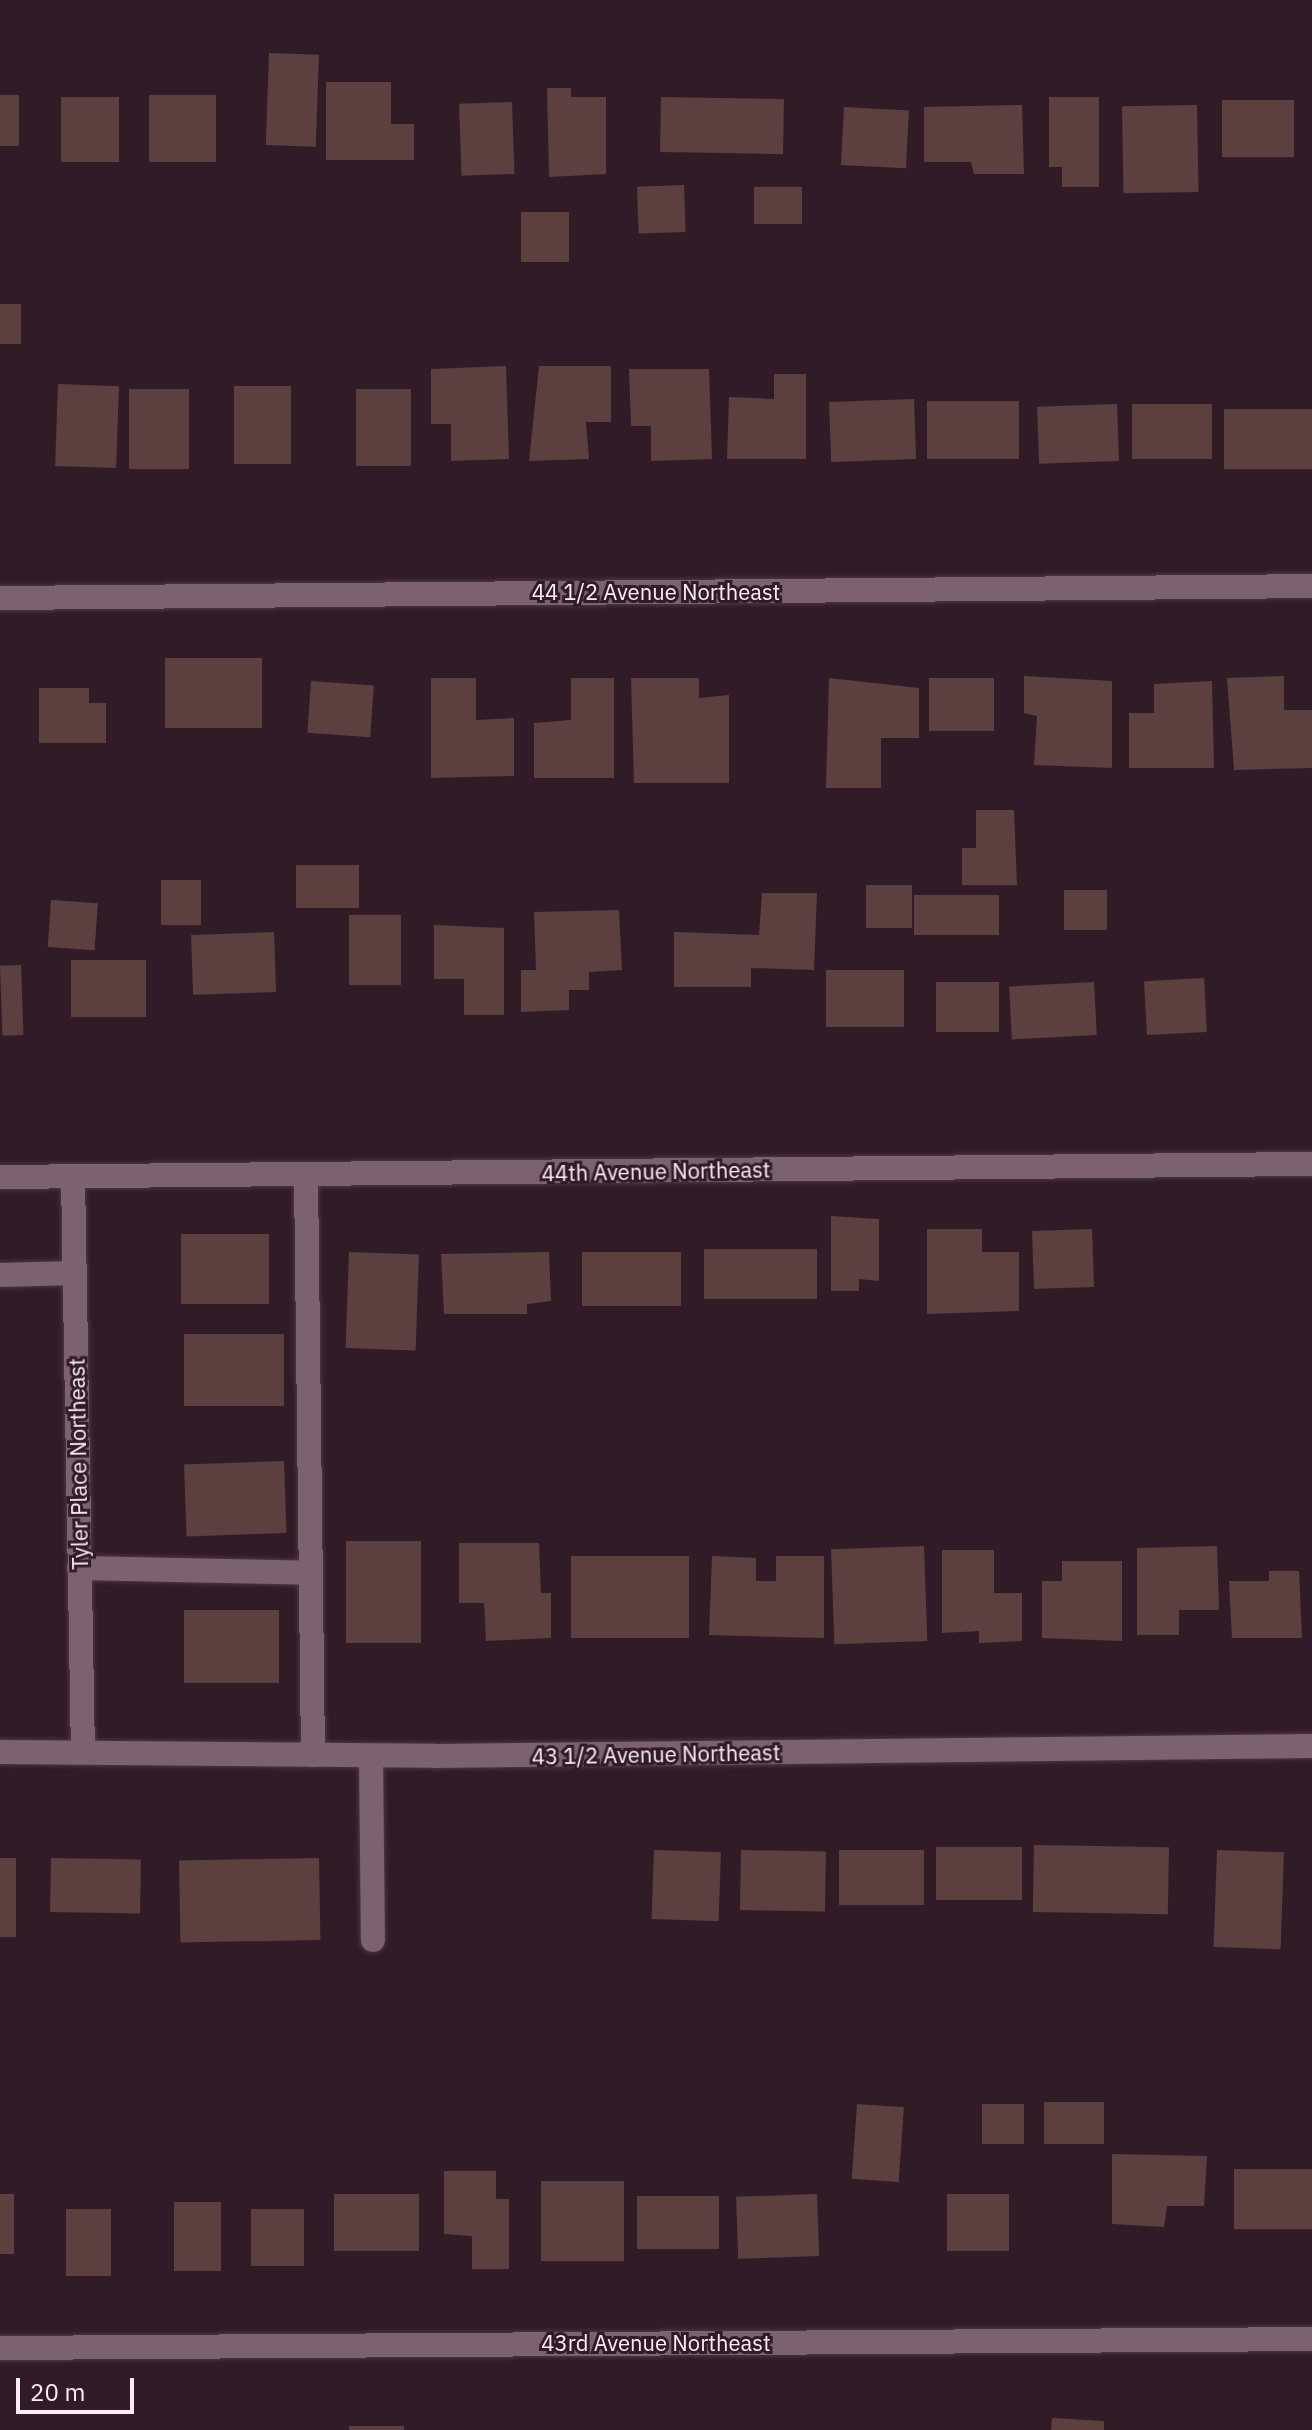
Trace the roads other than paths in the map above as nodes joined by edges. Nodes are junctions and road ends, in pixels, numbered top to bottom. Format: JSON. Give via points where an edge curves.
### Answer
{"nodes":[{"id":1,"x":1312,"y":586,"type":"edge"},
{"id":2,"x":0,"y":598,"type":"edge"},
{"id":3,"x":1312,"y":1164,"type":"edge"},
{"id":4,"x":306,"y":1175,"type":"junction"},
{"id":5,"x":73,"y":1176,"type":"junction"},
{"id":6,"x":0,"y":1177,"type":"edge"},
{"id":7,"x":75,"y":1273,"type":"junction"},
{"id":8,"x":0,"y":1275,"type":"edge"},
{"id":9,"x":79,"y":1568,"type":"junction"},
{"id":10,"x":311,"y":1573,"type":"junction"},
{"id":11,"x":1312,"y":1746,"type":"edge"},
{"id":12,"x":0,"y":1752,"type":"edge"},
{"id":13,"x":83,"y":1752,"type":"junction"},
{"id":14,"x":313,"y":1755,"type":"junction"},
{"id":15,"x":371,"y":1756,"type":"junction"},
{"id":16,"x":373,"y":1940,"type":"dead end"},
{"id":17,"x":1312,"y":2339,"type":"edge"},
{"id":18,"x":0,"y":2348,"type":"edge"}],
"edges":[{"from":1,"to":2,"type":"street","name":"44 1/2 Avenue Northeast"},
{"from":3,"to":4,"type":"street","name":"44th Avenue Northeast"},
{"from":4,"to":5,"type":"street","name":"44th Avenue Northeast"},
{"from":4,"to":10,"type":"street"},
{"from":5,"to":6,"type":"street","name":"44th Avenue Northeast"},
{"from":5,"to":7,"type":"street","name":"Tyler Place Northeast"},
{"from":7,"to":8,"type":"street"},
{"from":7,"to":9,"type":"street","name":"Tyler Place Northeast"},
{"from":9,"to":10,"type":"street"},
{"from":9,"to":13,"type":"street","name":"Tyler Place Northeast"},
{"from":10,"to":14,"type":"street"},
{"from":11,"to":15,"type":"street","name":"43 1/2 Avenue Northeast"},
{"from":12,"to":13,"type":"street","name":"43 1/2 Avenue Northeast"},
{"from":13,"to":14,"type":"street","name":"43 1/2 Avenue Northeast"},
{"from":14,"to":15,"type":"street","name":"43 1/2 Avenue Northeast"},
{"from":15,"to":16,"type":"street"},
{"from":17,"to":18,"type":"street","name":"43rd Avenue Northeast"}]}
